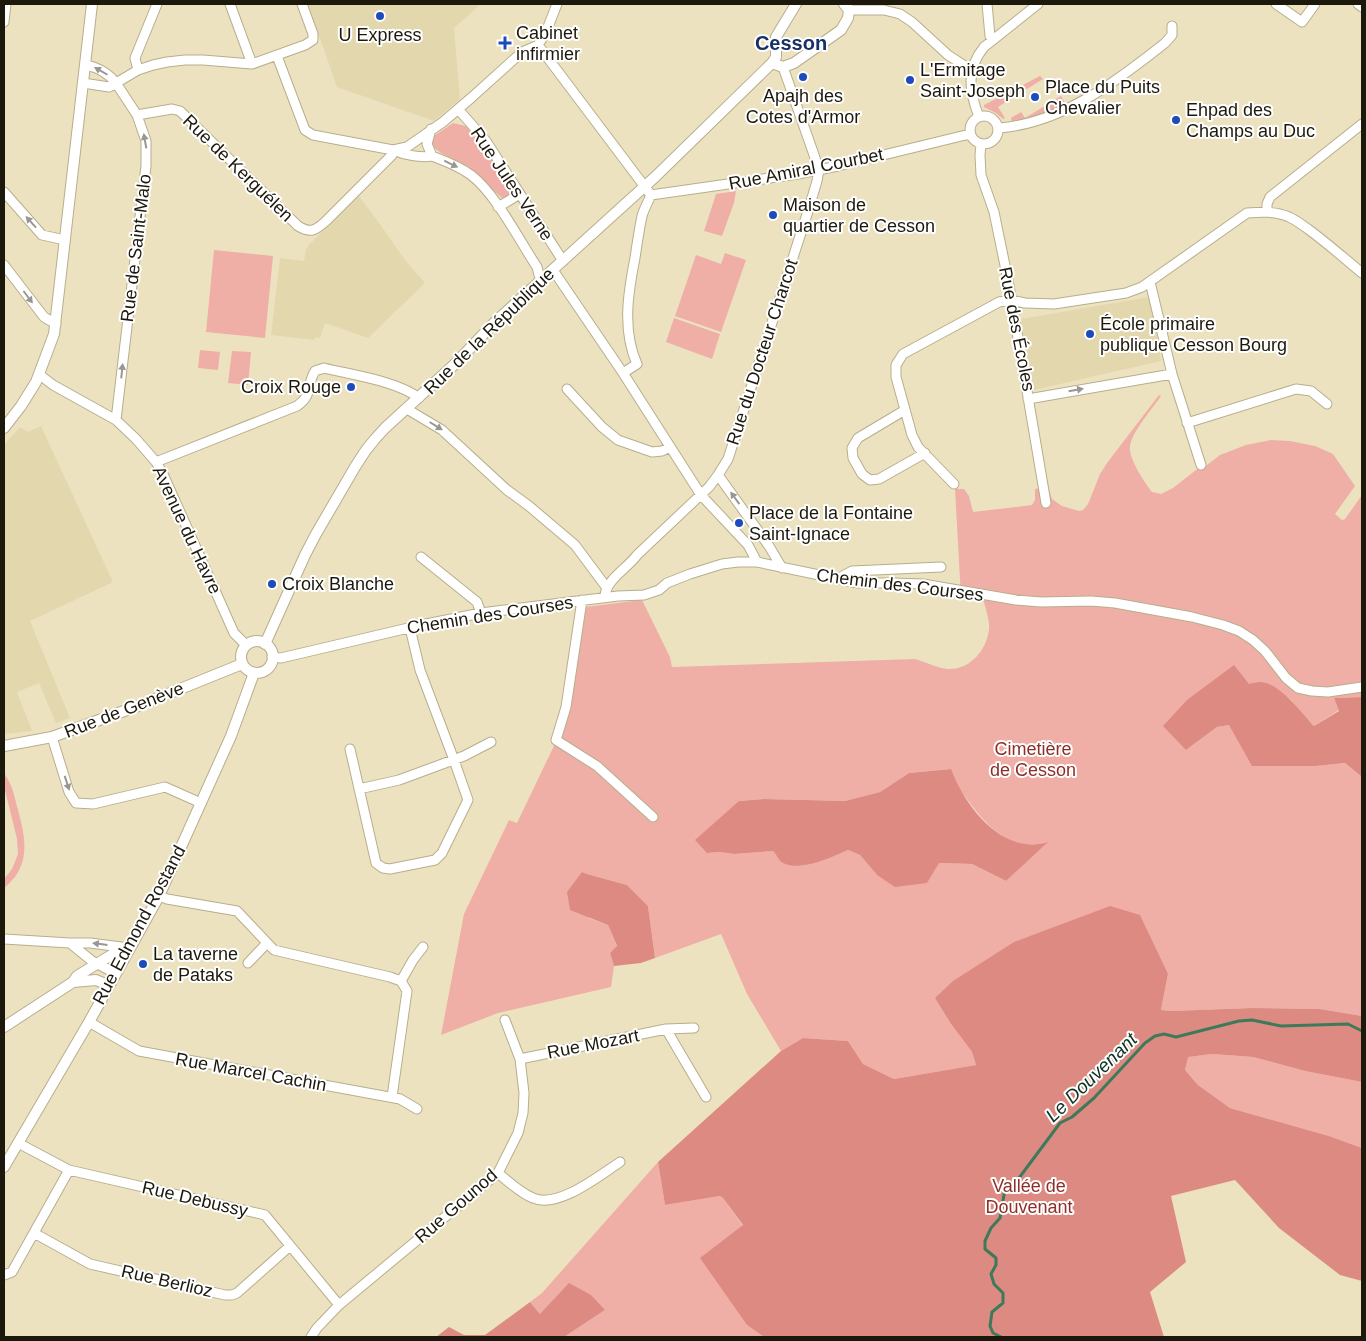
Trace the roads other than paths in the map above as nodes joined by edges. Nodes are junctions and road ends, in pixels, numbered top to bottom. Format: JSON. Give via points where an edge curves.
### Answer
{"nodes":[{"id":1,"x":6,"y":4,"type":"edge"},
{"id":2,"x":92,"y":4,"type":"edge"},
{"id":3,"x":157,"y":4,"type":"edge"},
{"id":4,"x":230,"y":4,"type":"edge"},
{"id":5,"x":302,"y":4,"type":"edge"},
{"id":6,"x":557,"y":4,"type":"edge"},
{"id":7,"x":796,"y":4,"type":"edge"},
{"id":8,"x":987,"y":4,"type":"edge"},
{"id":9,"x":1038,"y":4,"type":"edge"},
{"id":10,"x":1276,"y":4,"type":"edge"},
{"id":11,"x":1315,"y":4,"type":"edge"},
{"id":12,"x":1358,"y":4,"type":"edge"},
{"id":13,"x":846,"y":7,"type":"edge"},
{"id":14,"x":1362,"y":7,"type":"edge"},
{"id":15,"x":1289,"y":8,"type":"edge"},
{"id":16,"x":4,"y":22,"type":"edge"},
{"id":17,"x":1172,"y":26,"type":"dead end"},
{"id":18,"x":993,"y":40,"type":"junction"},
{"id":19,"x":538,"y":45,"type":"junction"},
{"id":20,"x":276,"y":56,"type":"junction"},
{"id":21,"x":772,"y":63,"type":"junction"},
{"id":22,"x":252,"y":64,"type":"junction"},
{"id":23,"x":85,"y":65,"type":"junction"},
{"id":24,"x":783,"y":67,"type":"junction"},
{"id":25,"x":138,"y":70,"type":"junction"},
{"id":26,"x":971,"y":70,"type":"junction"},
{"id":27,"x":83,"y":83,"type":"junction"},
{"id":28,"x":116,"y":83,"type":"junction"},
{"id":29,"x":458,"y":109,"type":"junction"},
{"id":30,"x":138,"y":115,"type":"junction"},
{"id":31,"x":979,"y":117,"type":"junction"},
{"id":32,"x":1362,"y":124,"type":"edge"},
{"id":33,"x":998,"y":128,"type":"junction"},
{"id":34,"x":431,"y":129,"type":"junction"},
{"id":35,"x":970,"y":134,"type":"junction"},
{"id":36,"x":981,"y":144,"type":"junction"},
{"id":37,"x":394,"y":150,"type":"junction"},
{"id":38,"x":432,"y":156,"type":"junction"},
{"id":39,"x":819,"y":170,"type":"junction"},
{"id":40,"x":644,"y":186,"type":"junction"},
{"id":41,"x":4,"y":192,"type":"edge"},
{"id":42,"x":520,"y":194,"type":"junction"},
{"id":43,"x":651,"y":195,"type":"junction"},
{"id":44,"x":498,"y":207,"type":"junction"},
{"id":45,"x":1267,"y":212,"type":"junction"},
{"id":46,"x":65,"y":240,"type":"junction"},
{"id":47,"x":563,"y":261,"type":"junction"},
{"id":48,"x":4,"y":266,"type":"edge"},
{"id":49,"x":554,"y":270,"type":"junction"},
{"id":50,"x":1362,"y":273,"type":"edge"},
{"id":51,"x":542,"y":279,"type":"junction"},
{"id":52,"x":1148,"y":283,"type":"junction"},
{"id":53,"x":1011,"y":300,"type":"junction"},
{"id":54,"x":56,"y":324,"type":"junction"},
{"id":55,"x":623,"y":373,"type":"junction"},
{"id":56,"x":1172,"y":374,"type":"junction"},
{"id":57,"x":40,"y":376,"type":"junction"},
{"id":58,"x":567,"y":389,"type":"dead end"},
{"id":59,"x":419,"y":398,"type":"junction"},
{"id":60,"x":1028,"y":399,"type":"junction"},
{"id":61,"x":1327,"y":404,"type":"dead end"},
{"id":62,"x":407,"y":409,"type":"junction"},
{"id":63,"x":905,"y":410,"type":"junction"},
{"id":64,"x":116,"y":420,"type":"junction"},
{"id":65,"x":1187,"y":422,"type":"junction"},
{"id":66,"x":4,"y":428,"type":"edge"},
{"id":67,"x":670,"y":447,"type":"junction"},
{"id":68,"x":925,"y":453,"type":"junction"},
{"id":69,"x":156,"y":462,"type":"junction"},
{"id":70,"x":1201,"y":466,"type":"dead end"},
{"id":71,"x":718,"y":475,"type":"junction"},
{"id":72,"x":954,"y":484,"type":"dead end"},
{"id":73,"x":701,"y":495,"type":"junction"},
{"id":74,"x":1046,"y":503,"type":"dead end"},
{"id":75,"x":421,"y":557,"type":"dead end"},
{"id":76,"x":757,"y":562,"type":"junction"},
{"id":77,"x":942,"y":567,"type":"dead end"},
{"id":78,"x":782,"y":568,"type":"junction"},
{"id":79,"x":837,"y":580,"type":"junction"},
{"id":80,"x":606,"y":592,"type":"junction"},
{"id":81,"x":582,"y":600,"type":"junction"},
{"id":82,"x":481,"y":613,"type":"junction"},
{"id":83,"x":410,"y":628,"type":"junction"},
{"id":84,"x":265,"y":644,"type":"junction"},
{"id":85,"x":246,"y":645,"type":"junction"},
{"id":86,"x":272,"y":657,"type":"junction"},
{"id":87,"x":242,"y":664,"type":"junction"},
{"id":88,"x":254,"y":673,"type":"junction"},
{"id":89,"x":1362,"y":687,"type":"edge"},
{"id":90,"x":52,"y":737,"type":"junction"},
{"id":91,"x":491,"y":742,"type":"dead end"},
{"id":92,"x":4,"y":746,"type":"edge"},
{"id":93,"x":350,"y":749,"type":"dead end"},
{"id":94,"x":454,"y":760,"type":"junction"},
{"id":95,"x":359,"y":789,"type":"junction"},
{"id":96,"x":201,"y":803,"type":"junction"},
{"id":97,"x":653,"y":818,"type":"dead end"},
{"id":98,"x":159,"y":896,"type":"junction"},
{"id":99,"x":4,"y":939,"type":"edge"},
{"id":100,"x":70,"y":943,"type":"junction"},
{"id":101,"x":268,"y":943,"type":"junction"},
{"id":102,"x":423,"y":947,"type":"dead end"},
{"id":103,"x":130,"y":948,"type":"junction"},
{"id":104,"x":248,"y":963,"type":"dead end"},
{"id":105,"x":97,"y":964,"type":"junction"},
{"id":106,"x":115,"y":972,"type":"junction"},
{"id":107,"x":402,"y":981,"type":"junction"},
{"id":108,"x":74,"y":982,"type":"junction"},
{"id":109,"x":108,"y":986,"type":"junction"},
{"id":110,"x":505,"y":1020,"type":"dead end"},
{"id":111,"x":89,"y":1022,"type":"junction"},
{"id":112,"x":4,"y":1027,"type":"edge"},
{"id":113,"x":694,"y":1028,"type":"dead end"},
{"id":114,"x":666,"y":1029,"type":"junction"},
{"id":115,"x":520,"y":1059,"type":"junction"},
{"id":116,"x":706,"y":1096,"type":"dead end"},
{"id":117,"x":392,"y":1097,"type":"junction"},
{"id":118,"x":417,"y":1109,"type":"dead end"},
{"id":119,"x":18,"y":1143,"type":"junction"},
{"id":120,"x":620,"y":1162,"type":"dead end"},
{"id":121,"x":4,"y":1167,"type":"edge"},
{"id":122,"x":69,"y":1170,"type":"junction"},
{"id":123,"x":498,"y":1173,"type":"junction"},
{"id":124,"x":34,"y":1233,"type":"junction"},
{"id":125,"x":290,"y":1246,"type":"junction"},
{"id":126,"x":6,"y":1275,"type":"edge"},
{"id":127,"x":338,"y":1305,"type":"junction"},
{"id":128,"x":311,"y":1337,"type":"edge"}],
"edges":[{"from":1,"to":16,"type":"street"},
{"from":2,"to":23,"type":"street"},
{"from":3,"to":25,"type":"street","via":[[135,58]]},
{"from":4,"to":22,"type":"street"},
{"from":5,"to":20,"type":"street","via":[[314,40]]},
{"from":6,"to":19,"type":"street"},
{"from":7,"to":21,"type":"street","via":[[776,37],[776,57]]},
{"from":8,"to":18,"type":"street"},
{"from":9,"to":18,"type":"street"},
{"from":10,"to":15,"type":"street"},
{"from":11,"to":15,"type":"street","via":[[1302,22]]},
{"from":12,"to":14,"type":"street"},
{"from":13,"to":24,"type":"street","via":[[848,18],[841,30],[794,63]]},
{"from":13,"to":26,"type":"street","via":[[900,14]]},
{"from":17,"to":33,"type":"street","via":[[1172,35],[1165,43],[1110,85],[1076,105],[1036,121]]},
{"from":18,"to":26,"type":"street","via":[[978,54]]},
{"from":19,"to":29,"type":"street","via":[[522,52]]},
{"from":19,"to":40,"type":"street"},
{"from":20,"to":22,"type":"street"},
{"from":20,"to":37,"type":"street","name":"Rue Jules Verne","via":[[305,130],[313,135]]},
{"from":21,"to":24,"type":"street"},
{"from":21,"to":40,"type":"street","name":"Rue de la République"},
{"from":22,"to":25,"type":"street","via":[[185,60]]},
{"from":23,"to":27,"type":"street"},
{"from":28,"to":23,"type":"street","name":"Rue de Saint-Malo","one_way":true,"via":[[101,70]]},
{"from":24,"to":39,"type":"street"},
{"from":25,"to":28,"type":"street"},
{"from":26,"to":31,"type":"street","via":[[971,91]]},
{"from":27,"to":28,"type":"street","via":[[109,87]]},
{"from":27,"to":46,"type":"street"},
{"from":28,"to":30,"type":"street","name":"Rue de Saint-Malo"},
{"from":29,"to":34,"type":"street"},
{"from":29,"to":42,"type":"street","name":"Rue Jules Verne","via":[[486,141]]},
{"from":30,"to":37,"type":"street","name":"Rue de Kerguélen","via":[[172,109],[180,111],[298,226],[310,231],[326,221]]},
{"from":64,"to":30,"type":"street","name":"Rue de Saint-Malo","one_way":true,"via":[[146,166],[146,141]]},
{"from":31,"to":33,"type":"street","via":[[991,118]]},
{"from":31,"to":35,"type":"street","via":[[970,125]]},
{"from":32,"to":45,"type":"street","via":[[1270,197]]},
{"from":33,"to":36,"type":"street","via":[[994,141]]},
{"from":34,"to":37,"type":"street","via":[[407,147]]},
{"from":34,"to":38,"type":"street","via":[[427,144]]},
{"from":35,"to":36,"type":"street"},
{"from":35,"to":39,"type":"street","name":"Rue Amiral Courbet"},
{"from":36,"to":53,"type":"street","name":"Rue des Écoles","via":[[981,175],[994,212]]},
{"from":37,"to":38,"type":"street","name":"Rue Jules Verne"},
{"from":38,"to":44,"type":"street","name":"Rue Jules Verne","one_way":true,"via":[[471,175]]},
{"from":39,"to":43,"type":"street","name":"Rue Amiral Courbet"},
{"from":39,"to":71,"type":"street","name":"Rue du Docteur Charcot","via":[[728,459]]},
{"from":40,"to":43,"type":"street"},
{"from":40,"to":47,"type":"street","name":"Rue de la République"},
{"from":46,"to":41,"type":"street","one_way":true,"via":[[42,235]]},
{"from":42,"to":44,"type":"street"},
{"from":42,"to":47,"type":"street","name":"Rue Jules Verne"},
{"from":43,"to":55,"type":"street","via":[[642,215],[628,306],[629,340],[638,364]]},
{"from":44,"to":51,"type":"street","name":"Rue Jules Verne"},
{"from":45,"to":50,"type":"street","via":[[1297,221]]},
{"from":45,"to":52,"type":"street","via":[[1247,213]]},
{"from":46,"to":54,"type":"street"},
{"from":47,"to":49,"type":"street","name":"Rue de la République"},
{"from":48,"to":54,"type":"street","one_way":true,"via":[[44,317]]},
{"from":49,"to":51,"type":"street","name":"Rue de la République"},
{"from":49,"to":55,"type":"street"},
{"from":51,"to":59,"type":"street","name":"Rue de la République"},
{"from":52,"to":53,"type":"street","via":[[1126,293],[1054,304]]},
{"from":52,"to":56,"type":"street","via":[[1152,286]]},
{"from":53,"to":60,"type":"street","name":"Rue des Écoles"},
{"from":53,"to":63,"type":"street","via":[[999,302],[903,354],[896,365],[896,377]]},
{"from":54,"to":57,"type":"street"},
{"from":55,"to":67,"type":"street"},
{"from":60,"to":56,"type":"street","name":"Rue des Écoles","one_way":true},
{"from":56,"to":65,"type":"street"},
{"from":57,"to":64,"type":"street","name":"Avenue du Havre"},
{"from":57,"to":66,"type":"street"},
{"from":58,"to":67,"type":"street","via":[[618,440],[652,452]]},
{"from":59,"to":62,"type":"street","name":"Rue de la République"},
{"from":59,"to":69,"type":"street","via":[[395,385],[324,368],[315,371],[305,400],[297,406]]},
{"from":60,"to":74,"type":"street"},
{"from":61,"to":65,"type":"street","via":[[1312,391],[1296,388]]},
{"from":62,"to":80,"type":"street","one_way":true,"via":[[442,430],[507,490],[575,545]]},
{"from":62,"to":84,"type":"street","name":"Rue de la République","via":[[375,439],[355,467],[305,555]]},
{"from":63,"to":68,"type":"street","via":[[912,436]]},
{"from":63,"to":68,"type":"street","via":[[858,438],[852,448],[853,458],[862,474],[870,480],[879,479]]},
{"from":64,"to":69,"type":"street","name":"Avenue du Havre"},
{"from":65,"to":70,"type":"street"},
{"from":67,"to":73,"type":"street"},
{"from":68,"to":72,"type":"street"},
{"from":69,"to":85,"type":"street","name":"Avenue du Havre","via":[[234,633]]},
{"from":71,"to":73,"type":"street","name":"Rue du Docteur Charcot"},
{"from":78,"to":71,"type":"street","one_way":true},
{"from":73,"to":76,"type":"street","via":[[748,545]]},
{"from":73,"to":80,"type":"street","name":"Rue du Docteur Charcot","via":[[637,555]]},
{"from":75,"to":82,"type":"street","via":[[477,602]]},
{"from":76,"to":78,"type":"street","name":"Chemin des Courses"},
{"from":76,"to":80,"type":"street","name":"Chemin des Courses","via":[[714,567],[682,577],[644,595]]},
{"from":77,"to":79,"type":"street","via":[[852,571]]},
{"from":78,"to":79,"type":"street","name":"Chemin des Courses"},
{"from":79,"to":89,"type":"street","name":"Chemin des Courses","via":[[923,584],[1016,600],[1115,603],[1192,617],[1223,624],[1253,640],[1298,688],[1328,692]]},
{"from":80,"to":81,"type":"street","name":"Chemin des Courses"},
{"from":81,"to":82,"type":"street","name":"Chemin des Courses"},
{"from":81,"to":97,"type":"street","via":[[566,707],[556,740],[598,766]]},
{"from":82,"to":83,"type":"street","name":"Chemin des Courses"},
{"from":83,"to":86,"type":"street","name":"Chemin des Courses","via":[[281,658]]},
{"from":83,"to":94,"type":"street","via":[[420,670]]},
{"from":84,"to":85,"type":"street","via":[[253,642]]},
{"from":84,"to":86,"type":"street"},
{"from":85,"to":87,"type":"street","via":[[241,656]]},
{"from":86,"to":88,"type":"street","via":[[267,669]]},
{"from":87,"to":88,"type":"street"},
{"from":87,"to":90,"type":"street","name":"Rue de Genève"},
{"from":88,"to":96,"type":"street","name":"Rue Edmond Rostand"},
{"from":90,"to":92,"type":"street","name":"Rue de Genève"},
{"from":90,"to":96,"type":"street","one_way":true,"via":[[69,792],[76,803],[93,804],[165,787]]},
{"from":91,"to":94,"type":"street"},
{"from":93,"to":95,"type":"street"},
{"from":94,"to":95,"type":"street","via":[[399,780]]},
{"from":94,"to":95,"type":"street","via":[[468,800],[442,853],[435,860],[390,870],[376,863]]},
{"from":96,"to":98,"type":"street","name":"Rue Edmond Rostand"},
{"from":98,"to":101,"type":"street","via":[[237,911]]},
{"from":98,"to":103,"type":"street","name":"Rue Edmond Rostand"},
{"from":99,"to":100,"type":"street"},
{"from":103,"to":100,"type":"street","one_way":true},
{"from":100,"to":105,"type":"street"},
{"from":101,"to":104,"type":"street"},
{"from":101,"to":107,"type":"street","via":[[274,950]]},
{"from":102,"to":107,"type":"street"},
{"from":103,"to":105,"type":"street"},
{"from":103,"to":106,"type":"street","name":"Rue Edmond Rostand"},
{"from":105,"to":106,"type":"street"},
{"from":105,"to":108,"type":"street","via":[[77,976]]},
{"from":106,"to":109,"type":"street","name":"Rue Edmond Rostand"},
{"from":107,"to":117,"type":"street","via":[[407,992]]},
{"from":108,"to":109,"type":"street","via":[[96,980]]},
{"from":108,"to":112,"type":"street"},
{"from":109,"to":111,"type":"street","name":"Rue Edmond Rostand"},
{"from":110,"to":115,"type":"street","name":"Rue Gounod"},
{"from":111,"to":117,"type":"street","name":"Rue Marcel Cachin","via":[[139,1051]]},
{"from":111,"to":119,"type":"street","name":"Rue Edmond Rostand"},
{"from":113,"to":114,"type":"street","name":"Rue Mozart"},
{"from":114,"to":115,"type":"street","name":"Rue Mozart"},
{"from":114,"to":116,"type":"street"},
{"from":115,"to":123,"type":"street","name":"Rue Gounod","via":[[523,1113],[518,1133]]},
{"from":117,"to":118,"type":"street","name":"Rue Marcel Cachin"},
{"from":119,"to":121,"type":"street","name":"Rue Edmond Rostand"},
{"from":119,"to":122,"type":"street","name":"Rue Debussy"},
{"from":120,"to":123,"type":"street","via":[[579,1189],[550,1200],[535,1199],[521,1192]]},
{"from":122,"to":124,"type":"street"},
{"from":122,"to":125,"type":"street","name":"Rue Debussy","via":[[265,1215]]},
{"from":123,"to":127,"type":"street","name":"Rue Gounod"},
{"from":124,"to":125,"type":"street","name":"Rue Berlioz","via":[[90,1264],[225,1295],[237,1293]]},
{"from":124,"to":126,"type":"street","via":[[12,1272]]},
{"from":125,"to":127,"type":"street","name":"Rue Debussy"},
{"from":127,"to":128,"type":"street","name":"Rue Gounod"}]}
